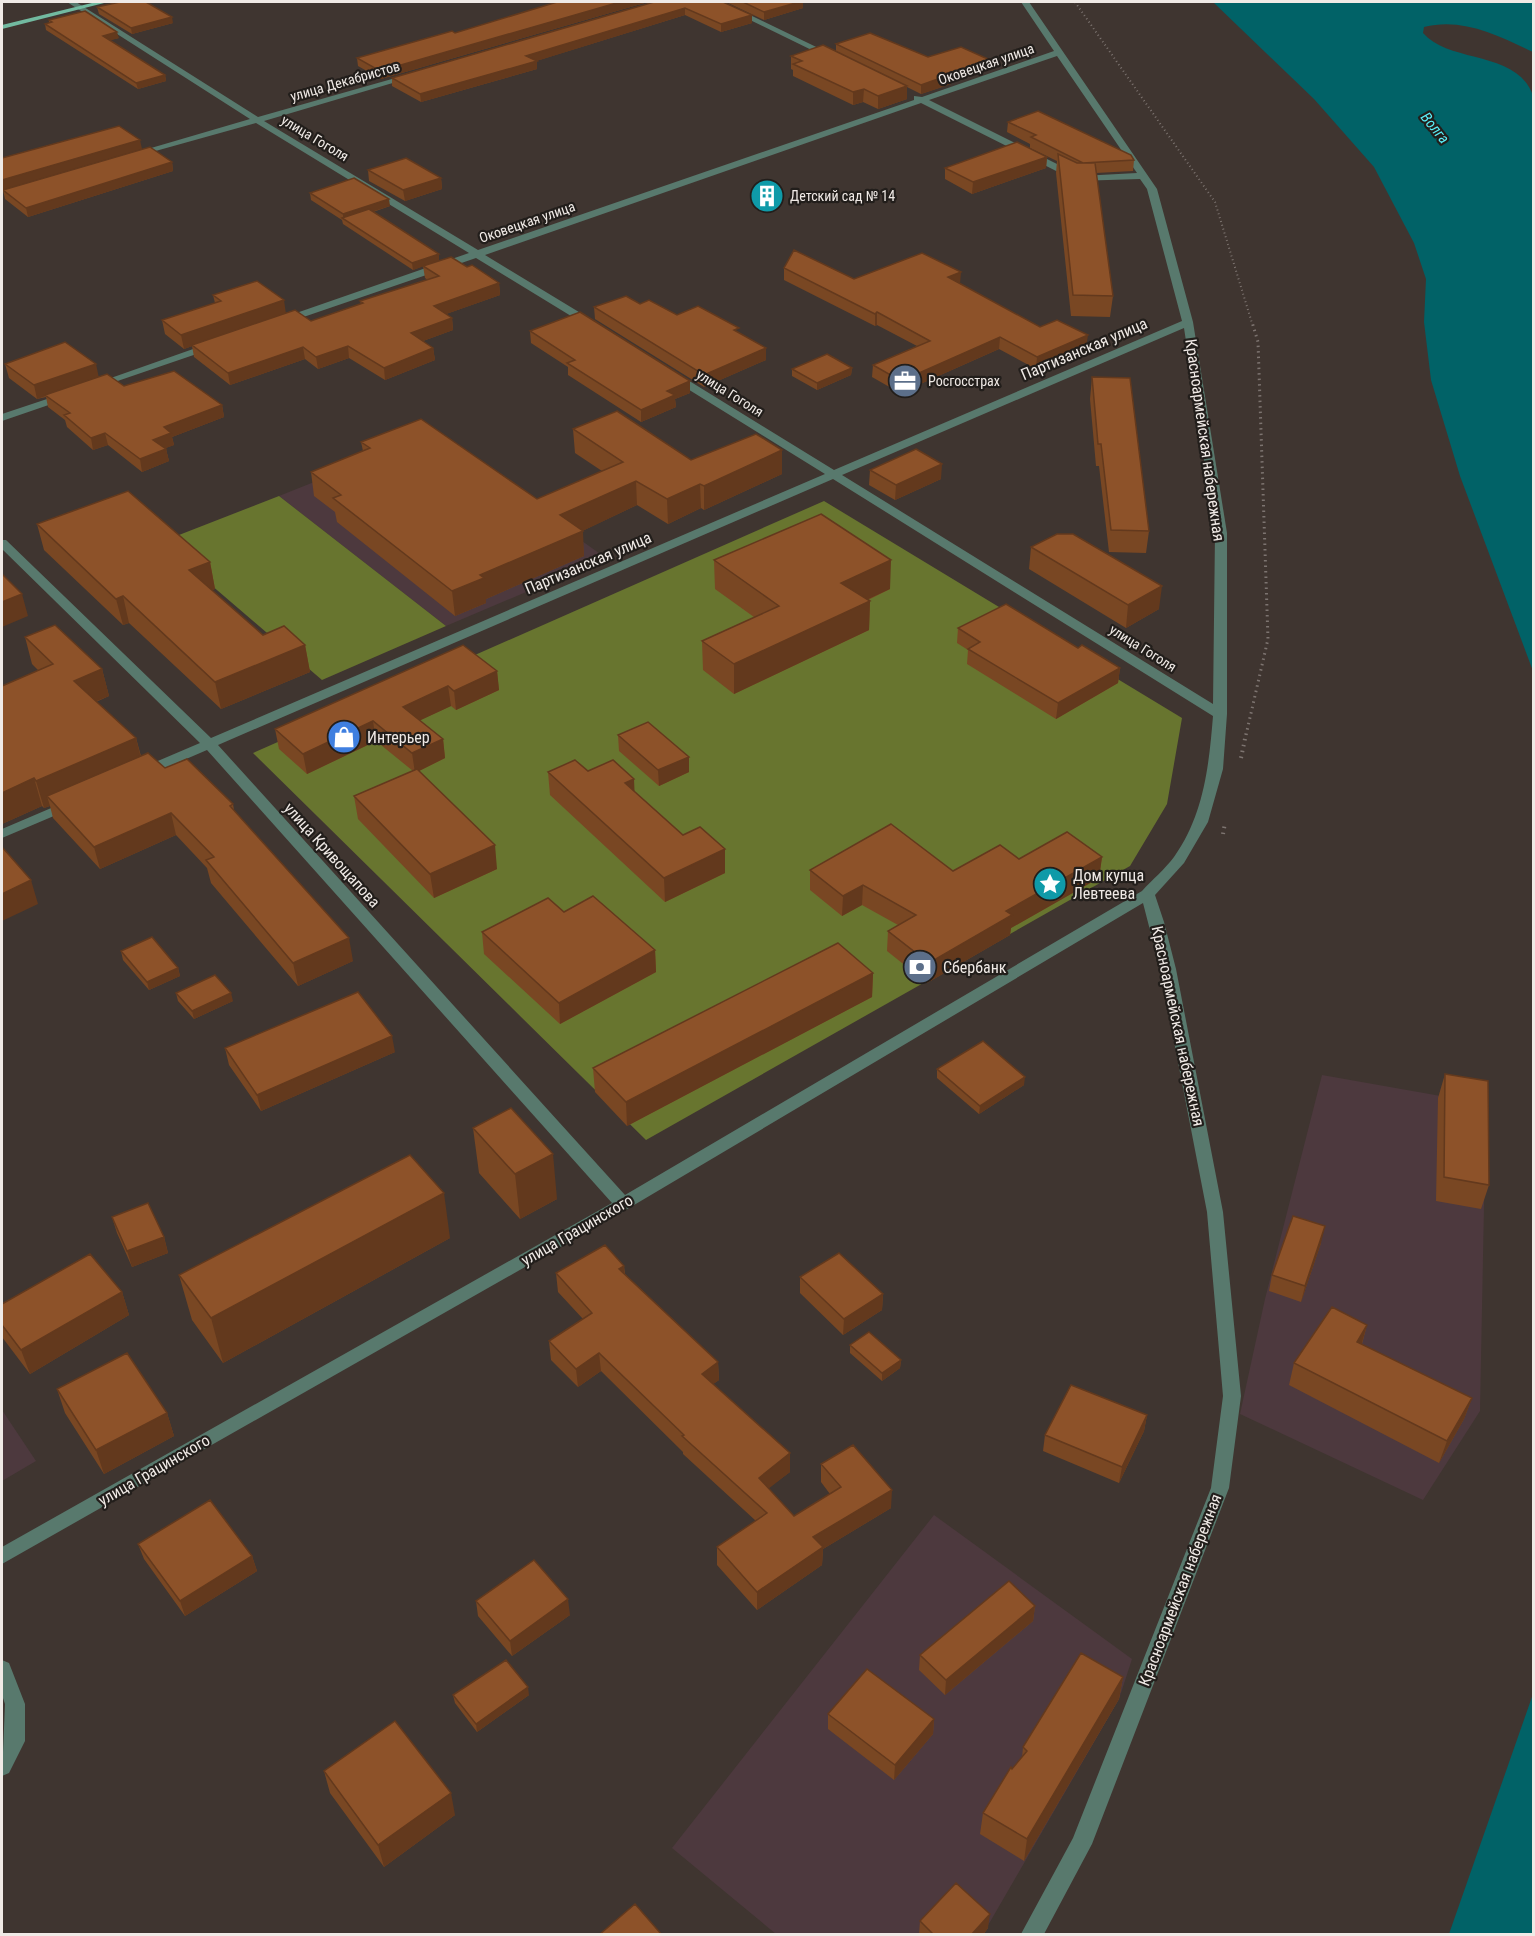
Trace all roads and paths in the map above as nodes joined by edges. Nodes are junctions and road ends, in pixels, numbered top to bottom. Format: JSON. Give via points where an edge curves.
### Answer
{"nodes":[{"id":1,"x":104,"y":2,"type":"edge"},
{"id":2,"x":717,"y":2,"type":"edge"},
{"id":3,"x":1025,"y":2,"type":"edge"},
{"id":4,"x":76,"y":4,"type":"edge"},
{"id":5,"x":2,"y":27,"type":"edge"},
{"id":6,"x":1060,"y":52,"type":"junction"},
{"id":7,"x":846,"y":64,"type":"edge"},
{"id":8,"x":425,"y":71,"type":"edge"},
{"id":9,"x":911,"y":95,"type":"dead end"},
{"id":10,"x":922,"y":100,"type":"junction"},
{"id":11,"x":257,"y":120,"type":"junction"},
{"id":12,"x":124,"y":159,"type":"edge"},
{"id":13,"x":1143,"y":176,"type":"junction"},
{"id":14,"x":479,"y":253,"type":"junction"},
{"id":15,"x":1188,"y":322,"type":"junction"},
{"id":16,"x":268,"y":326,"type":"edge"},
{"id":17,"x":600,"y":330,"type":"edge"},
{"id":18,"x":223,"y":341,"type":"edge"},
{"id":19,"x":661,"y":368,"type":"edge"},
{"id":20,"x":90,"y":387,"type":"edge"},
{"id":21,"x":79,"y":391,"type":"edge"},
{"id":22,"x":2,"y":418,"type":"edge"},
{"id":23,"x":833,"y":476,"type":"junction"},
{"id":24,"x":2,"y":543,"type":"edge"},
{"id":25,"x":1220,"y":714,"type":"junction"},
{"id":26,"x":209,"y":744,"type":"junction"},
{"id":27,"x":132,"y":777,"type":"edge"},
{"id":28,"x":78,"y":801,"type":"edge"},
{"id":29,"x":2,"y":834,"type":"edge"},
{"id":30,"x":1147,"y":894,"type":"junction"},
{"id":31,"x":623,"y":1204,"type":"junction"},
{"id":32,"x":2,"y":1556,"type":"edge"},
{"id":33,"x":2,"y":1669,"type":"edge"},
{"id":34,"x":2,"y":1766,"type":"edge"},
{"id":35,"x":1032,"y":1935,"type":"edge"}],
"edges":[{"from":1,"to":4,"type":"main road"},
{"from":2,"to":7,"type":"street"},
{"from":3,"to":6,"type":"street","name":"Красноармейская набережная"},
{"from":4,"to":5,"type":"main road"},
{"from":4,"to":11,"type":"street","name":"улица Гоголя"},
{"from":6,"to":10,"type":"street","name":"Оковецкая улица"},
{"from":6,"to":13,"type":"street","name":"Красноармейская набережная"},
{"from":8,"to":11,"type":"street","name":"улица Декабристов"},
{"from":9,"to":10,"type":"street"},
{"from":10,"to":13,"type":"street","via":[[1079,179]]},
{"from":10,"to":14,"type":"street","name":"Оковецкая улица"},
{"from":11,"to":12,"type":"street","name":"улица Декабристов"},
{"from":11,"to":14,"type":"street","name":"улица Гоголя"},
{"from":13,"to":15,"type":"street","name":"Красноармейская набережная","via":[[1152,189]]},
{"from":14,"to":16,"type":"street","name":"Оковецкая улица"},
{"from":14,"to":17,"type":"street","name":"улица Гоголя"},
{"from":15,"to":23,"type":"street","name":"Партизанская улица"},
{"from":15,"to":25,"type":"street","name":"Красноармейская набережная","via":[[1221,533]]},
{"from":18,"to":20,"type":"street"},
{"from":19,"to":23,"type":"street","name":"улица Гоголя"},
{"from":21,"to":22,"type":"street"},
{"from":23,"to":25,"type":"street","name":"улица Гоголя"},
{"from":23,"to":26,"type":"street","name":"Партизанская улица"},
{"from":24,"to":26,"type":"street","name":"улица Кривощапова"},
{"from":25,"to":30,"type":"street","name":"Красноармейская набережная","via":[[1216,769],[1201,822],[1179,860]]},
{"from":26,"to":27,"type":"street","name":"Партизанская улица"},
{"from":26,"to":31,"type":"street","name":"улица Кривощапова"},
{"from":28,"to":29,"type":"street"},
{"from":30,"to":31,"type":"street","name":"улица Грацинского"},
{"from":30,"to":35,"type":"street","name":"Красноармейская набережная","via":[[1168,969],[1215,1212],[1232,1396],[1220,1488],[1081,1844]]},
{"from":31,"to":32,"type":"street","name":"улица Грацинского"},
{"from":33,"to":34,"type":"street","via":[[15,1704],[15,1741]]}]}
